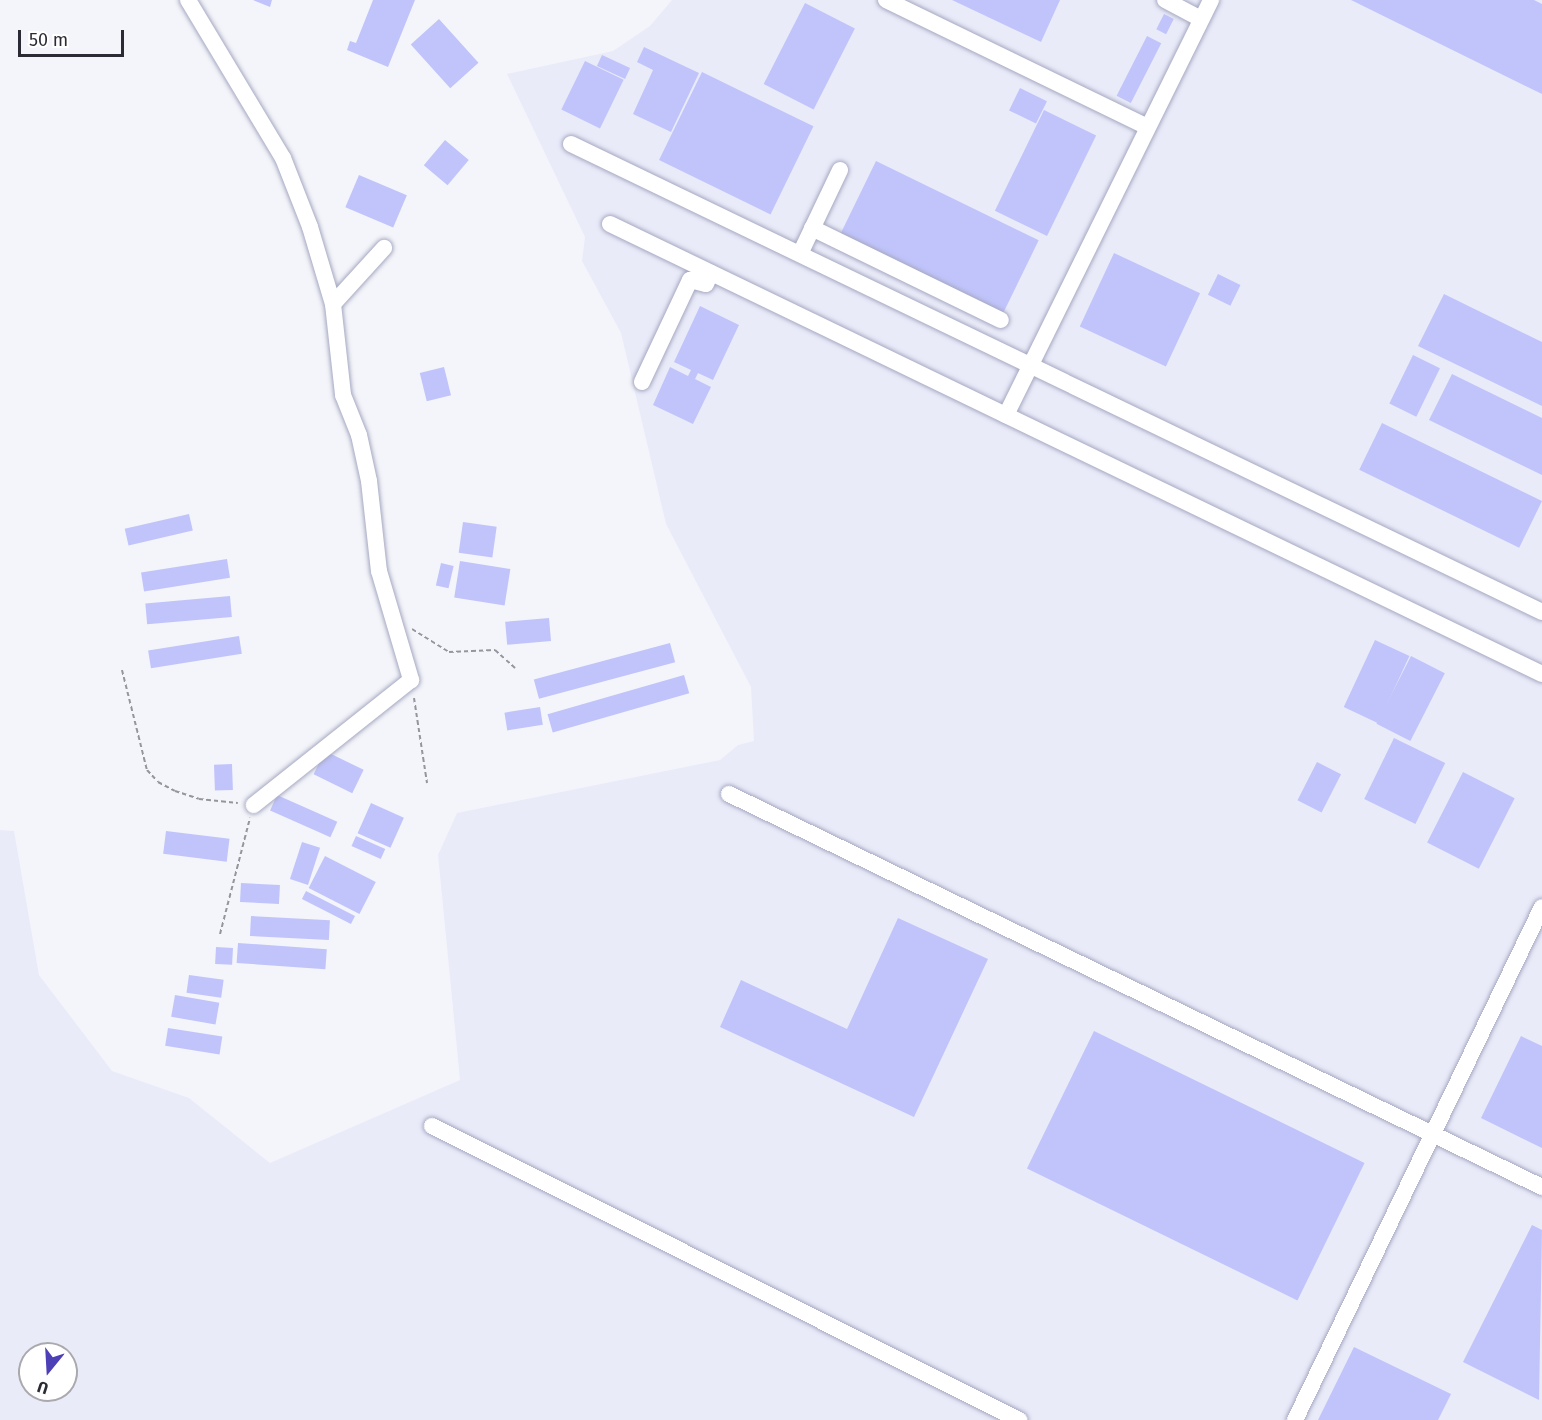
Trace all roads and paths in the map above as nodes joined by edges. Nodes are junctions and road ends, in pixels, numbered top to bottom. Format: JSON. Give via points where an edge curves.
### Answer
{"nodes":[{"id":1,"x":188,"y":0,"type":"edge"},
{"id":2,"x":886,"y":0,"type":"edge"},
{"id":3,"x":1165,"y":0,"type":"edge"},
{"id":4,"x":1211,"y":0,"type":"edge"},
{"id":5,"x":1201,"y":19,"type":"junction"},
{"id":6,"x":1146,"y":126,"type":"junction"},
{"id":7,"x":571,"y":144,"type":"dead end"},
{"id":8,"x":840,"y":170,"type":"dead end"},
{"id":9,"x":610,"y":224,"type":"dead end"},
{"id":10,"x":812,"y":228,"type":"junction"},
{"id":11,"x":384,"y":248,"type":"dead end"},
{"id":12,"x":800,"y":255,"type":"junction"},
{"id":13,"x":711,"y":273,"type":"junction"},
{"id":14,"x":333,"y":304,"type":"junction"},
{"id":15,"x":1000,"y":320,"type":"dead end"},
{"id":16,"x":1029,"y":365,"type":"junction"},
{"id":17,"x":642,"y":382,"type":"dead end"},
{"id":18,"x":1006,"y":415,"type":"junction"},
{"id":19,"x":1542,"y":612,"type":"edge"},
{"id":20,"x":396,"y":621,"type":"junction"},
{"id":21,"x":515,"y":669,"type":"dead end"},
{"id":22,"x":122,"y":670,"type":"dead end"},
{"id":23,"x":1542,"y":674,"type":"edge"},
{"id":24,"x":411,"y":680,"type":"junction"},
{"id":25,"x":427,"y":783,"type":"dead end"},
{"id":26,"x":729,"y":794,"type":"dead end"},
{"id":27,"x":254,"y":805,"type":"junction"},
{"id":28,"x":1542,"y":907,"type":"edge"},
{"id":29,"x":220,"y":934,"type":"dead end"},
{"id":30,"x":432,"y":1126,"type":"dead end"},
{"id":31,"x":1433,"y":1134,"type":"junction"},
{"id":32,"x":1542,"y":1187,"type":"edge"},
{"id":33,"x":1019,"y":1420,"type":"edge"},
{"id":34,"x":1295,"y":1420,"type":"edge"}],
"edges":[{"from":1,"to":14,"type":"street","via":[[283,158]]},
{"from":2,"to":6,"type":"street"},
{"from":3,"to":5,"type":"street"},
{"from":4,"to":5,"type":"street"},
{"from":5,"to":6,"type":"street"},
{"from":6,"to":16,"type":"street"},
{"from":7,"to":12,"type":"street"},
{"from":8,"to":10,"type":"street"},
{"from":9,"to":13,"type":"street"},
{"from":10,"to":12,"type":"street"},
{"from":10,"to":15,"type":"street"},
{"from":11,"to":14,"type":"street"},
{"from":12,"to":16,"type":"street"},
{"from":13,"to":17,"type":"street","via":[[706,284],[690,280]]},
{"from":13,"to":18,"type":"street"},
{"from":14,"to":20,"type":"street","via":[[343,395],[359,435],[379,571]]},
{"from":16,"to":18,"type":"street"},
{"from":16,"to":19,"type":"street"},
{"from":18,"to":23,"type":"street"},
{"from":20,"to":21,"type":"path","via":[[449,652],[495,650]]},
{"from":20,"to":24,"type":"street"},
{"from":22,"to":27,"type":"path","via":[[141,755],[158,782],[199,799]]},
{"from":24,"to":25,"type":"path"},
{"from":24,"to":27,"type":"street"},
{"from":26,"to":31,"type":"street"},
{"from":27,"to":29,"type":"path"},
{"from":28,"to":31,"type":"street"},
{"from":30,"to":33,"type":"street"},
{"from":31,"to":32,"type":"street"},
{"from":31,"to":34,"type":"street"}]}
